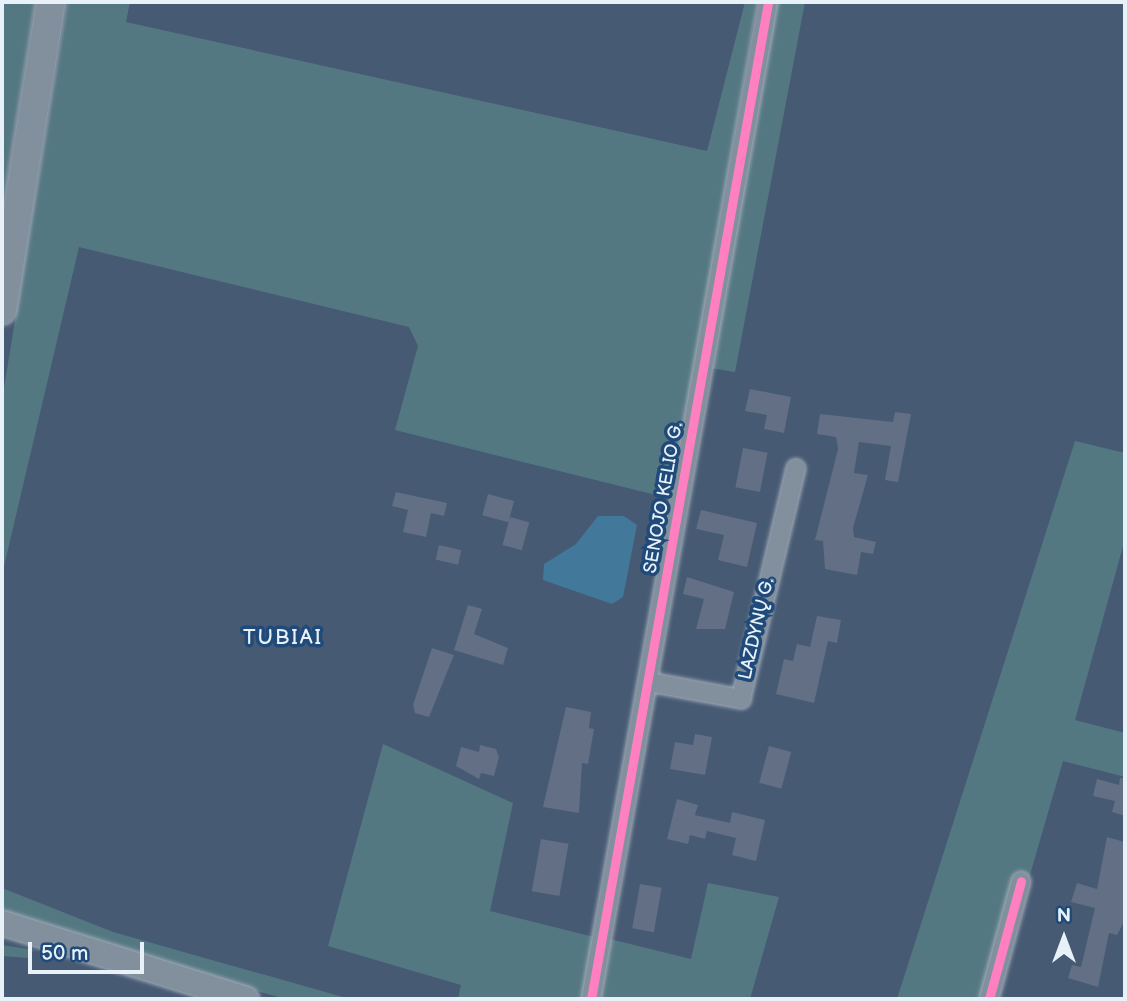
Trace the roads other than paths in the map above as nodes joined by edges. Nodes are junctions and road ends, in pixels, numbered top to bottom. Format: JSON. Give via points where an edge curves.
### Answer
{"nodes":[{"id":1,"x":51,"y":2,"type":"edge"},
{"id":2,"x":768,"y":2,"type":"edge"},
{"id":3,"x":2,"y":310,"type":"edge"},
{"id":4,"x":796,"y":468,"type":"dead end"},
{"id":5,"x":649,"y":682,"type":"junction"},
{"id":6,"x":1021,"y":881,"type":"dead end"},
{"id":7,"x":2,"y":923,"type":"edge"},
{"id":8,"x":2,"y":938,"type":"edge"},
{"id":9,"x":58,"y":943,"type":"junction"},
{"id":10,"x":246,"y":999,"type":"edge"},
{"id":11,"x":592,"y":999,"type":"edge"},
{"id":12,"x":989,"y":999,"type":"edge"}],
"edges":[{"from":1,"to":3,"type":"main road"},
{"from":2,"to":5,"type":"street","name":"SENOJO KELIO G."},
{"from":4,"to":5,"type":"street","name":"LAZDYNŲ G.","via":[[741,699]]},
{"from":5,"to":11,"type":"street","name":"SENOJO KELIO G."},
{"from":6,"to":12,"type":"street"},
{"from":7,"to":9,"type":"main road"},
{"from":8,"to":9,"type":"main road"},
{"from":9,"to":10,"type":"main road"}]}
